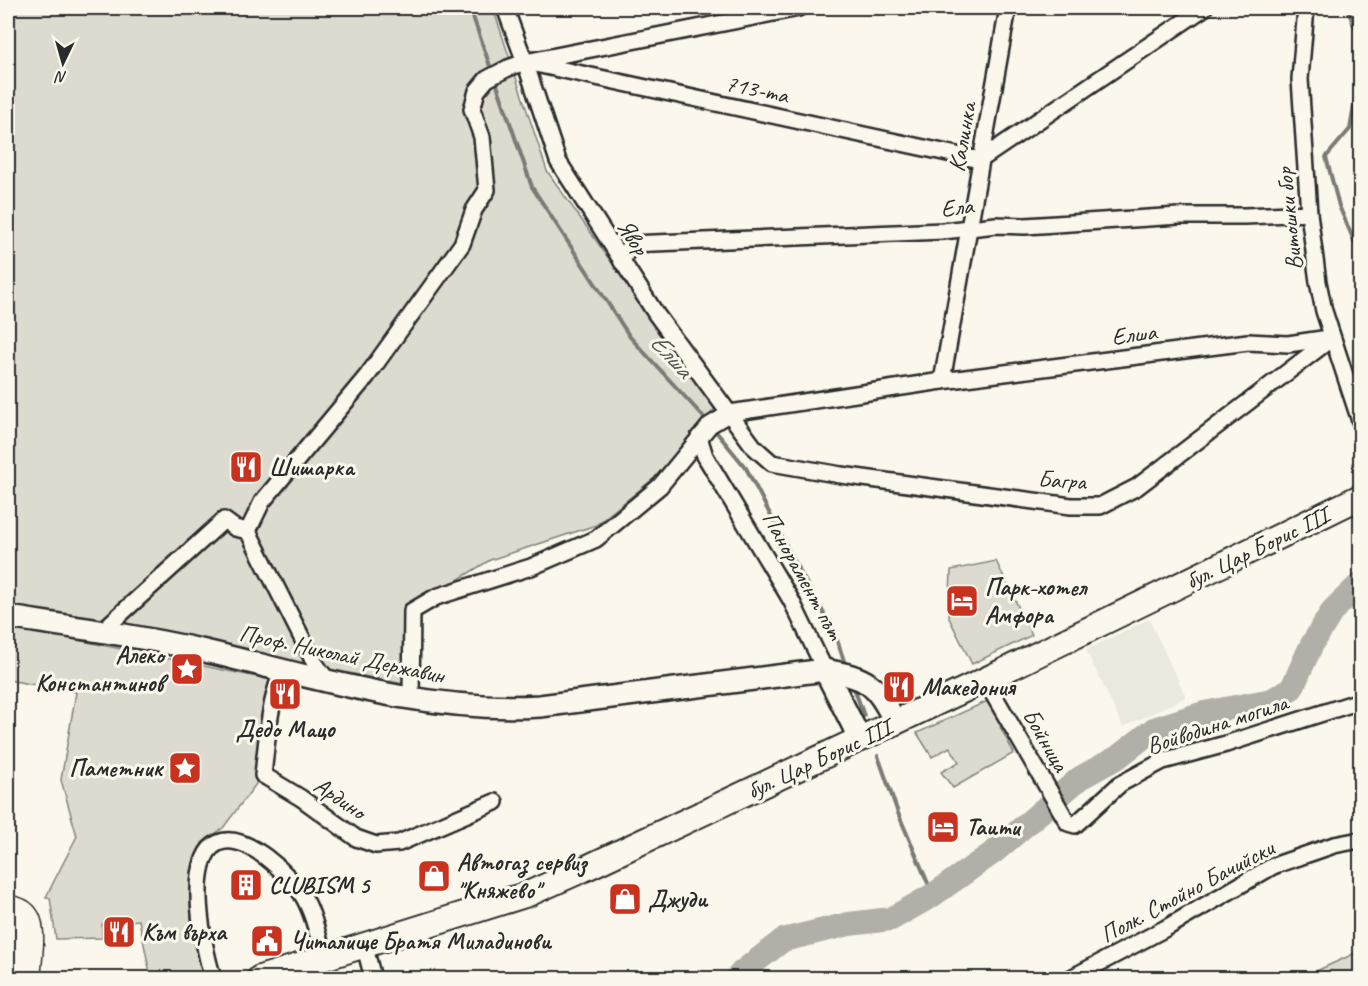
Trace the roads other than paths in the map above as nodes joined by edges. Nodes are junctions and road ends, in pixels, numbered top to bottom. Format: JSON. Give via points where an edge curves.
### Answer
{"nodes":[{"id":1,"x":505,"y":8,"type":"edge"},
{"id":2,"x":799,"y":8,"type":"edge"},
{"id":3,"x":1008,"y":8,"type":"edge"},
{"id":4,"x":1204,"y":8,"type":"edge"},
{"id":5,"x":1306,"y":8,"type":"edge"},
{"id":6,"x":736,"y":14,"type":"edge"},
{"id":7,"x":525,"y":62,"type":"junction"},
{"id":8,"x":980,"y":160,"type":"junction"},
{"id":9,"x":1309,"y":213,"type":"junction"},
{"id":10,"x":970,"y":228,"type":"junction"},
{"id":11,"x":622,"y":262,"type":"junction"},
{"id":12,"x":1332,"y":338,"type":"junction"},
{"id":13,"x":942,"y":381,"type":"junction"},
{"id":14,"x":730,"y":413,"type":"junction"},
{"id":15,"x":1360,"y":421,"type":"edge"},
{"id":16,"x":699,"y":437,"type":"junction"},
{"id":17,"x":772,"y":463,"type":"joint"},
{"id":18,"x":1360,"y":497,"type":"edge"},
{"id":19,"x":248,"y":531,"type":"junction"},
{"id":20,"x":8,"y":617,"type":"edge"},
{"id":21,"x":102,"y":631,"type":"junction"},
{"id":22,"x":282,"y":670,"type":"junction"},
{"id":23,"x":841,"y":673,"type":"junction"},
{"id":24,"x":327,"y":680,"type":"junction"},
{"id":25,"x":985,"y":680,"type":"junction"},
{"id":26,"x":411,"y":698,"type":"junction"},
{"id":27,"x":1360,"y":701,"type":"edge"},
{"id":28,"x":895,"y":722,"type":"junction"},
{"id":29,"x":860,"y":739,"type":"junction"},
{"id":30,"x":495,"y":802,"type":"dead end"},
{"id":31,"x":1068,"y":823,"type":"joint"},
{"id":32,"x":1360,"y":828,"type":"edge"},
{"id":33,"x":1360,"y":840,"type":"edge"},
{"id":34,"x":1334,"y":845,"type":"junction"},
{"id":35,"x":364,"y":944,"type":"junction"},
{"id":36,"x":324,"y":957,"type":"junction"},
{"id":37,"x":213,"y":978,"type":"edge"},
{"id":38,"x":260,"y":978,"type":"edge"},
{"id":39,"x":373,"y":978,"type":"edge"},
{"id":40,"x":1071,"y":978,"type":"edge"}],
"edges":[{"from":1,"to":7,"type":"street","name":"Явор"},
{"from":2,"to":6,"type":"street"},
{"from":3,"to":8,"type":"street","name":"Калинка"},
{"from":4,"to":8,"type":"street"},
{"from":5,"to":9,"type":"street","name":"Витошки бор","via":[[1300,80]]},
{"from":6,"to":7,"type":"street"},
{"from":7,"to":8,"type":"street","name":"713-та"},
{"from":7,"to":11,"type":"street","name":"Явор","via":[[558,161]]},
{"from":7,"to":19,"type":"street","via":[[487,79],[477,92],[472,109],[482,137],[487,190],[474,210],[462,244],[367,376],[262,502]]},
{"from":8,"to":10,"type":"street","name":"Калинка"},
{"from":9,"to":10,"type":"street","name":"Ела"},
{"from":9,"to":12,"type":"street","name":"Витошки бор","via":[[1317,282]]},
{"from":10,"to":11,"type":"street","name":"Ела","via":[[630,244]]},
{"from":10,"to":13,"type":"street","name":"Калинка"},
{"from":11,"to":14,"type":"street","name":"Явор"},
{"from":12,"to":13,"type":"street","name":"Елша","via":[[1288,344],[1248,342]]},
{"from":12,"to":15,"type":"street","name":"Витошки бор"},
{"from":12,"to":17,"type":"street","name":"Багра","via":[[1137,487],[1100,506],[1071,506]]},
{"from":13,"to":14,"type":"street","name":"Елша"},
{"from":14,"to":16,"type":"street","name":"Елша"},
{"from":14,"to":17,"type":"street","name":"Явор","via":[[754,447]]},
{"from":16,"to":23,"type":"street","name":"Панорамент път","via":[[705,456],[791,600]]},
{"from":16,"to":26,"type":"street","name":"Елша","via":[[660,486],[596,539],[531,567],[436,597],[412,611]]},
{"from":18,"to":25,"type":"main road","name":"бул. Цар Борис III"},
{"from":19,"to":21,"type":"street","via":[[224,520]]},
{"from":19,"to":24,"type":"street","via":[[314,662]]},
{"from":20,"to":21,"type":"main road","name":"Проф. Николай Державин"},
{"from":21,"to":22,"type":"main road","name":"Проф. Николай Державин"},
{"from":22,"to":24,"type":"main road","name":"Проф. Николай Державин"},
{"from":22,"to":30,"type":"street","name":"Ардино","via":[[273,702],[263,775],[357,838],[376,845],[399,843]]},
{"from":23,"to":26,"type":"main road","name":"Проф. Николай Державин","via":[[540,706]]},
{"from":23,"to":28,"type":"main road","via":[[864,680],[880,694]]},
{"from":23,"to":29,"type":"main road","name":"Панорамент път"},
{"from":24,"to":26,"type":"main road","name":"Проф. Николай Державин"},
{"from":25,"to":28,"type":"main road","name":"бул. Цар Борис III"},
{"from":25,"to":31,"type":"street","name":"Бойница"},
{"from":27,"to":31,"type":"street","name":"Войводина могила","via":[[1163,761],[1120,784],[1076,825]]},
{"from":28,"to":29,"type":"main road","name":"бул. Цар Борис III"},
{"from":29,"to":35,"type":"main road","name":"бул. Цар Борис III","via":[[528,894]]},
{"from":32,"to":34,"type":"street"},
{"from":33,"to":34,"type":"street","name":"Полк. Стойно Бачийски"},
{"from":34,"to":40,"type":"street","name":"Полк. Стойно Бачийски","via":[[1273,866]]},
{"from":35,"to":36,"type":"main road","name":"бул. Цар Борис III"},
{"from":35,"to":39,"type":"street"},
{"from":36,"to":37,"type":"street","via":[[310,910],[288,877],[258,852],[227,841],[217,843],[208,852],[200,877],[198,912]]},
{"from":36,"to":38,"type":"main road","name":"бул. Цар Борис III"}]}
